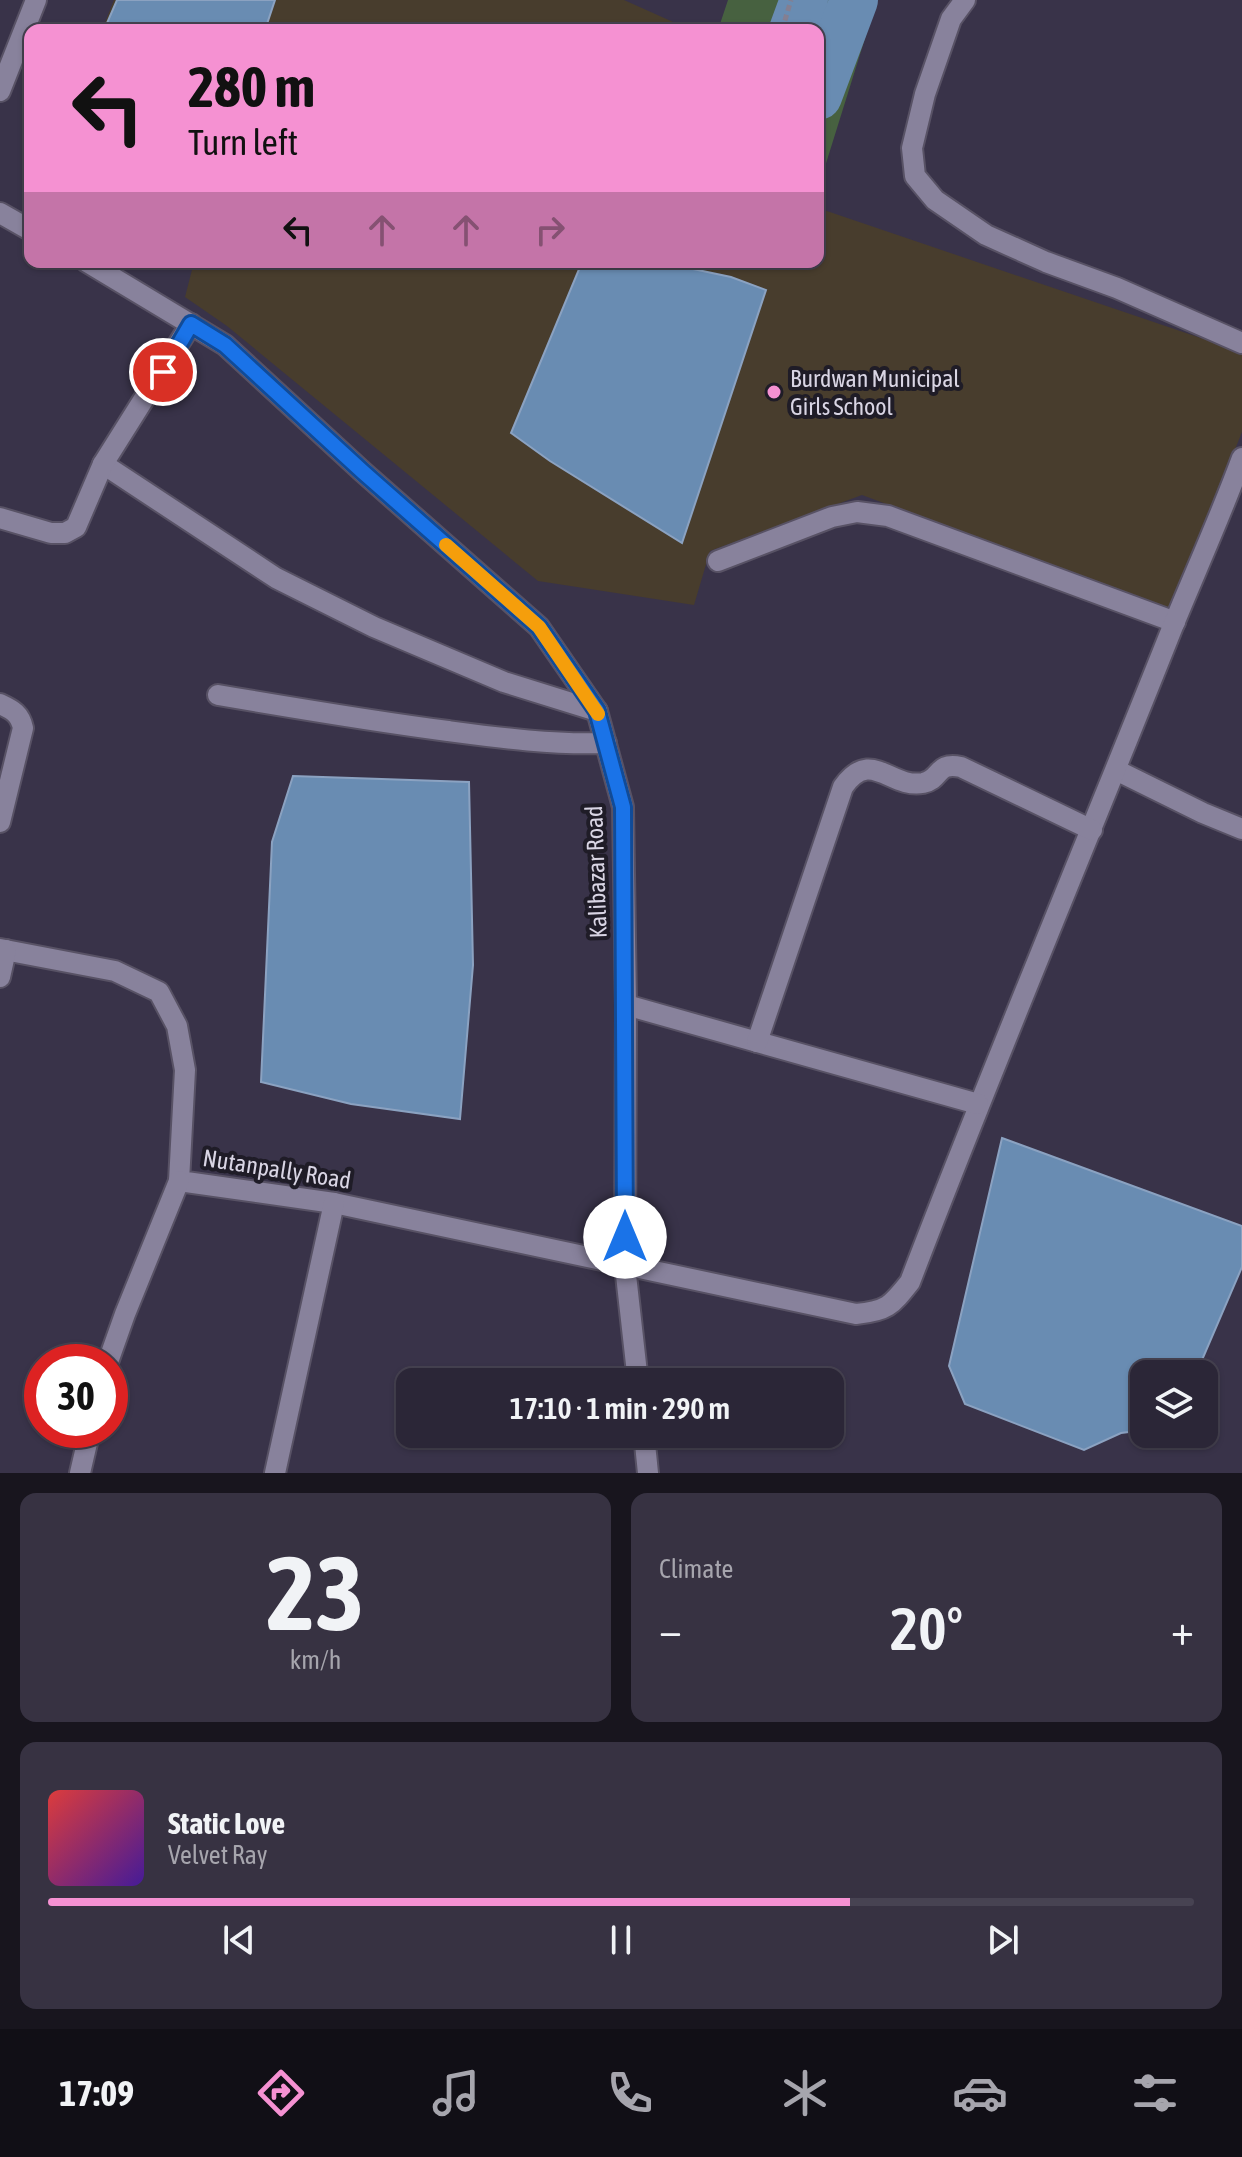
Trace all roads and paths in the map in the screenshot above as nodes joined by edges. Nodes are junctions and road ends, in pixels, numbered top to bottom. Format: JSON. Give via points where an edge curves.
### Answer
{"nodes":[{"id":1,"x":36,"y":0,"type":"edge"},
{"id":2,"x":791,"y":0,"type":"edge"},
{"id":3,"x":965,"y":0,"type":"edge"},
{"id":4,"x":27,"y":24,"type":"edge"},
{"id":5,"x":784,"y":24,"type":"edge"},
{"id":6,"x":24,"y":30,"type":"edge"},
{"id":7,"x":0,"y":91,"type":"edge"},
{"id":8,"x":0,"y":213,"type":"edge"},
{"id":9,"x":24,"y":227,"type":"edge"},
{"id":10,"x":97,"y":268,"type":"edge"},
{"id":11,"x":191,"y":324,"type":"junction"},
{"id":12,"x":1242,"y":343,"type":"edge"},
{"id":13,"x":1242,"y":458,"type":"edge"},
{"id":14,"x":103,"y":464,"type":"junction"},
{"id":15,"x":0,"y":518,"type":"edge"},
{"id":16,"x":718,"y":561,"type":"dead end"},
{"id":17,"x":1175,"y":622,"type":"junction"},
{"id":18,"x":218,"y":695,"type":"dead end"},
{"id":19,"x":0,"y":704,"type":"edge"},
{"id":20,"x":597,"y":711,"type":"junction"},
{"id":21,"x":606,"y":743,"type":"junction"},
{"id":22,"x":1116,"y":770,"type":"junction"},
{"id":23,"x":0,"y":822,"type":"edge"},
{"id":24,"x":1242,"y":829,"type":"edge"},
{"id":25,"x":1092,"y":830,"type":"junction"},
{"id":26,"x":3,"y":949,"type":"edge"},
{"id":27,"x":0,"y":977,"type":"edge"},
{"id":28,"x":626,"y":1005,"type":"junction"},
{"id":29,"x":757,"y":1042,"type":"junction"},
{"id":30,"x":978,"y":1104,"type":"junction"},
{"id":31,"x":179,"y":1181,"type":"junction"},
{"id":32,"x":334,"y":1203,"type":"junction"},
{"id":33,"x":625,"y":1266,"type":"junction"},
{"id":34,"x":114,"y":1344,"type":"edge"},
{"id":35,"x":636,"y":1368,"type":"edge"},
{"id":36,"x":86,"y":1448,"type":"edge"},
{"id":37,"x":645,"y":1448,"type":"edge"},
{"id":38,"x":80,"y":1473,"type":"edge"},
{"id":39,"x":275,"y":1473,"type":"edge"},
{"id":40,"x":648,"y":1473,"type":"edge"}],
"edges":[{"from":1,"to":4,"type":"street"},
{"from":2,"to":5,"type":"path"},
{"from":3,"to":12,"type":"street","via":[[951,19],[925,94],[912,148],[915,176],[935,200],[986,235]]},
{"from":6,"to":7,"type":"street"},
{"from":8,"to":9,"type":"street"},
{"from":10,"to":11,"type":"street","name":"Kalibazar Road"},
{"from":11,"to":14,"type":"street"},
{"from":11,"to":20,"type":"street","name":"Kalibazar Road","via":[[225,345],[539,627]]},
{"from":13,"to":17,"type":"street","name":"Nutanpally Road"},
{"from":14,"to":15,"type":"street","via":[[76,527],[65,533]]},
{"from":14,"to":20,"type":"street","via":[[276,578],[374,627],[504,682]]},
{"from":16,"to":17,"type":"street","via":[[857,512],[900,520]]},
{"from":17,"to":22,"type":"street","name":"Nutanpally Road"},
{"from":18,"to":21,"type":"street","via":[[513,740]]},
{"from":19,"to":23,"type":"street","via":[[13,709],[23,728]]},
{"from":20,"to":21,"type":"street","name":"Kalibazar Road"},
{"from":21,"to":28,"type":"street","name":"Kalibazar Road","via":[[623,807]]},
{"from":22,"to":24,"type":"street"},
{"from":22,"to":25,"type":"street","name":"Nutanpally Road"},
{"from":25,"to":29,"type":"street","via":[[961,767],[940,768],[924,783],[864,769],[853,773],[843,787]]},
{"from":25,"to":30,"type":"street","name":"Nutanpally Road"},
{"from":26,"to":27,"type":"street"},
{"from":26,"to":31,"type":"street","name":"Nutanpally Road","via":[[115,971],[159,992],[177,1026],[185,1070]]},
{"from":28,"to":29,"type":"street"},
{"from":28,"to":33,"type":"street","name":"Kalibazar Road"},
{"from":29,"to":30,"type":"street"},
{"from":30,"to":33,"type":"street","name":"Nutanpally Road","via":[[910,1282],[881,1312],[856,1314]]},
{"from":31,"to":32,"type":"street","name":"Nutanpally Road"},
{"from":31,"to":34,"type":"street"},
{"from":32,"to":33,"type":"street","name":"Nutanpally Road"},
{"from":32,"to":39,"type":"street"},
{"from":33,"to":35,"type":"street","name":"Kalibazar Road"},
{"from":36,"to":38,"type":"street"},
{"from":37,"to":40,"type":"street"}]}
